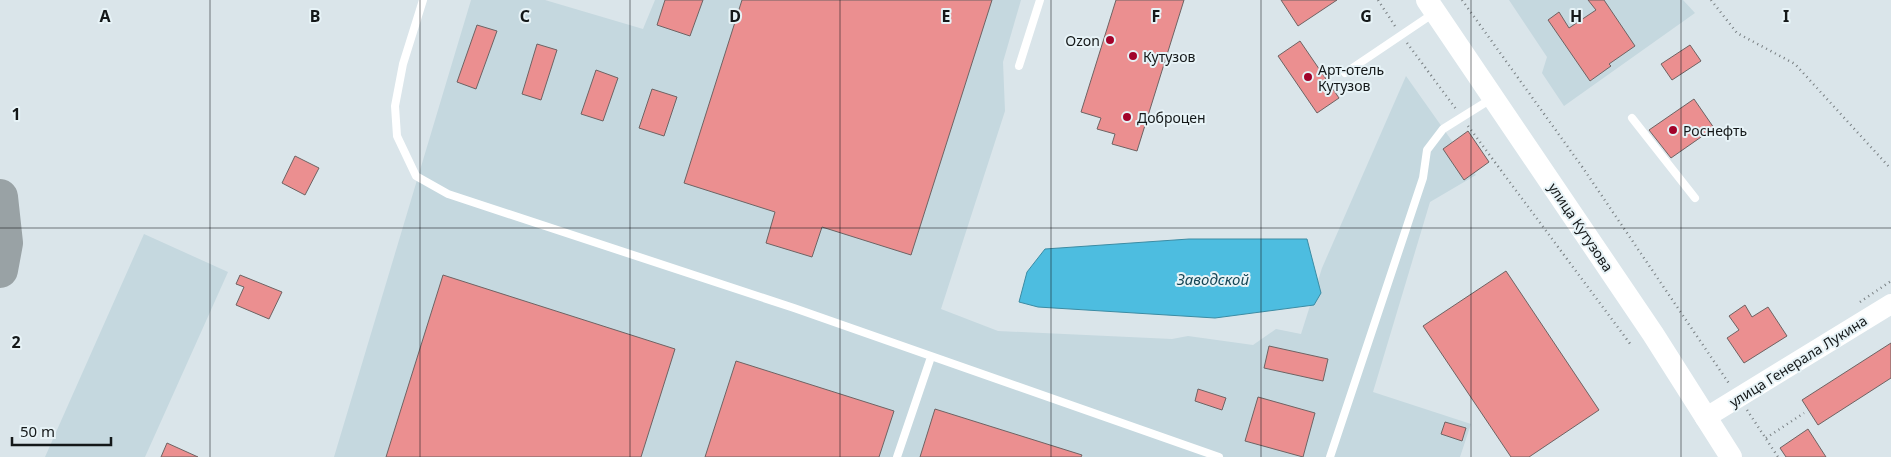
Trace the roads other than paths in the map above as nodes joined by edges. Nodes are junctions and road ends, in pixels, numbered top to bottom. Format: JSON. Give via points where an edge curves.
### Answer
{"nodes":[{"id":1,"x":423,"y":0,"type":"edge"},
{"id":2,"x":1040,"y":0,"type":"edge"},
{"id":3,"x":1431,"y":6,"type":"edge"},
{"id":4,"x":1019,"y":66,"type":"dead end"},
{"id":5,"x":1345,"y":74,"type":"dead end"},
{"id":6,"x":1494,"y":98,"type":"junction"},
{"id":7,"x":1632,"y":118,"type":"dead end"},
{"id":8,"x":1695,"y":198,"type":"dead end"},
{"id":9,"x":1891,"y":304,"type":"edge"},
{"id":10,"x":931,"y":357,"type":"junction"},
{"id":11,"x":1705,"y":418,"type":"junction"},
{"id":12,"x":897,"y":457,"type":"edge"},
{"id":13,"x":1219,"y":457,"type":"edge"},
{"id":14,"x":1330,"y":457,"type":"edge"},
{"id":15,"x":1731,"y":457,"type":"edge"}],
"edges":[{"from":1,"to":10,"type":"lane","via":[[402,64],[395,106],[396,136],[416,176],[448,194],[794,308]]},
{"from":2,"to":4,"type":"lane"},
{"from":3,"to":5,"type":"lane","via":[[1401,34]]},
{"from":3,"to":6,"type":"main road","name":"улица Кутузова"},
{"from":6,"to":11,"type":"main road","name":"улица Кутузова","via":[[1653,334]]},
{"from":6,"to":14,"type":"lane","via":[[1444,129],[1427,150],[1423,178]]},
{"from":7,"to":8,"type":"lane"},
{"from":9,"to":11,"type":"main road","name":"улица Генерала Лукина"},
{"from":10,"to":12,"type":"lane"},
{"from":10,"to":13,"type":"lane"},
{"from":11,"to":15,"type":"main road","name":"улица Кутузова"}]}
